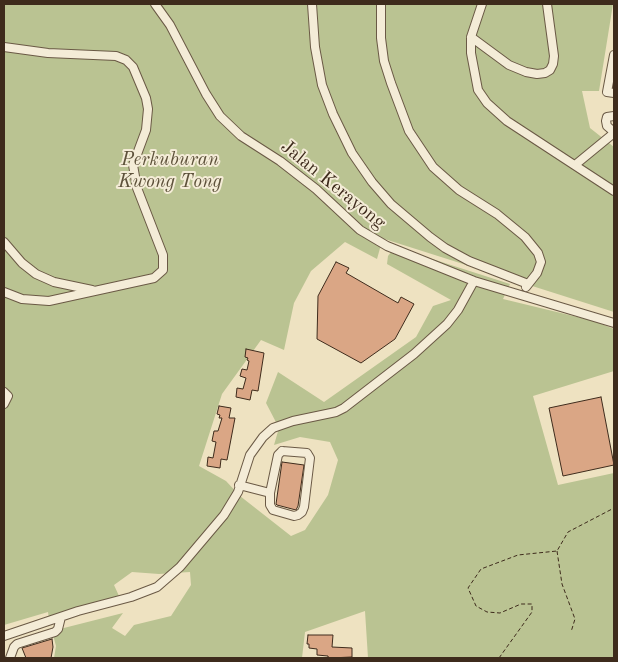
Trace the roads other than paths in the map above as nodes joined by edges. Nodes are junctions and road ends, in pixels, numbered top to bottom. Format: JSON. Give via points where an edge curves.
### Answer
{"nodes":[{"id":1,"x":155,"y":4,"type":"edge"},
{"id":2,"x":312,"y":4,"type":"edge"},
{"id":3,"x":381,"y":4,"type":"edge"},
{"id":4,"x":482,"y":4,"type":"edge"},
{"id":5,"x":547,"y":4,"type":"edge"},
{"id":6,"x":471,"y":37,"type":"junction"},
{"id":7,"x":4,"y":47,"type":"edge"},
{"id":8,"x":614,"y":55,"type":"edge"},
{"id":9,"x":611,"y":92,"type":"edge"},
{"id":10,"x":614,"y":116,"type":"edge"},
{"id":11,"x":614,"y":133,"type":"edge"},
{"id":12,"x":575,"y":165,"type":"junction"},
{"id":13,"x":614,"y":191,"type":"edge"},
{"id":14,"x":4,"y":242,"type":"edge"},
{"id":15,"x":474,"y":280,"type":"junction"},
{"id":16,"x":54,"y":282,"type":"junction"},
{"id":17,"x":528,"y":284,"type":"junction"},
{"id":18,"x":96,"y":291,"type":"junction"},
{"id":19,"x":4,"y":292,"type":"edge"},
{"id":20,"x":521,"y":294,"type":"junction"},
{"id":21,"x":49,"y":301,"type":"junction"},
{"id":22,"x":614,"y":323,"type":"edge"},
{"id":23,"x":4,"y":392,"type":"edge"},
{"id":24,"x":4,"y":404,"type":"edge"},
{"id":25,"x":240,"y":485,"type":"junction"},
{"id":26,"x":270,"y":493,"type":"junction"},
{"id":27,"x":61,"y":617,"type":"junction"},
{"id":28,"x":4,"y":636,"type":"edge"},
{"id":29,"x":10,"y":658,"type":"edge"}],
"edges":[{"from":1,"to":15,"type":"street","name":"Jalan Kerayong","via":[[170,24],[206,94],[231,128],[302,178],[374,240]]},
{"from":2,"to":17,"type":"street","via":[[322,85],[352,153],[372,182],[391,204],[445,248]]},
{"from":3,"to":17,"type":"street","via":[[384,61],[409,131],[433,167],[460,190],[497,214],[525,237],[538,253],[541,262]]},
{"from":4,"to":6,"type":"street"},
{"from":5,"to":6,"type":"street","via":[[554,56],[550,70],[537,74],[509,65]]},
{"from":6,"to":12,"type":"street","via":[[474,75],[478,90],[487,103],[507,122]]},
{"from":7,"to":18,"type":"street","via":[[116,56],[134,67],[146,98],[146,130],[133,166],[137,188],[163,255],[163,270],[154,278]]},
{"from":8,"to":9,"type":"street"},
{"from":10,"to":11,"type":"street","via":[[607,117],[606,124]]},
{"from":11,"to":12,"type":"street"},
{"from":12,"to":13,"type":"street"},
{"from":14,"to":16,"type":"street","via":[[22,264]]},
{"from":15,"to":20,"type":"street","name":"Jalan Kerayong"},
{"from":15,"to":25,"type":"street","via":[[458,310],[442,329],[344,408],[293,421],[263,436],[250,455]]},
{"from":16,"to":18,"type":"street"},
{"from":16,"to":21,"type":"street","via":[[63,289],[62,295]]},
{"from":17,"to":20,"type":"street"},
{"from":18,"to":21,"type":"street"},
{"from":19,"to":21,"type":"street","via":[[22,299]]},
{"from":20,"to":22,"type":"street","name":"Jalan Kerayong"},
{"from":23,"to":24,"type":"street","via":[[8,396]]},
{"from":25,"to":26,"type":"street"},
{"from":25,"to":27,"type":"street","via":[[224,515],[171,576],[156,587],[131,597]]},
{"from":26,"to":26,"type":"street","via":[[280,452],[307,453],[310,458],[302,512],[294,516],[273,510]]},
{"from":27,"to":28,"type":"street"},
{"from":27,"to":29,"type":"street","via":[[55,632],[17,644]]}]}
